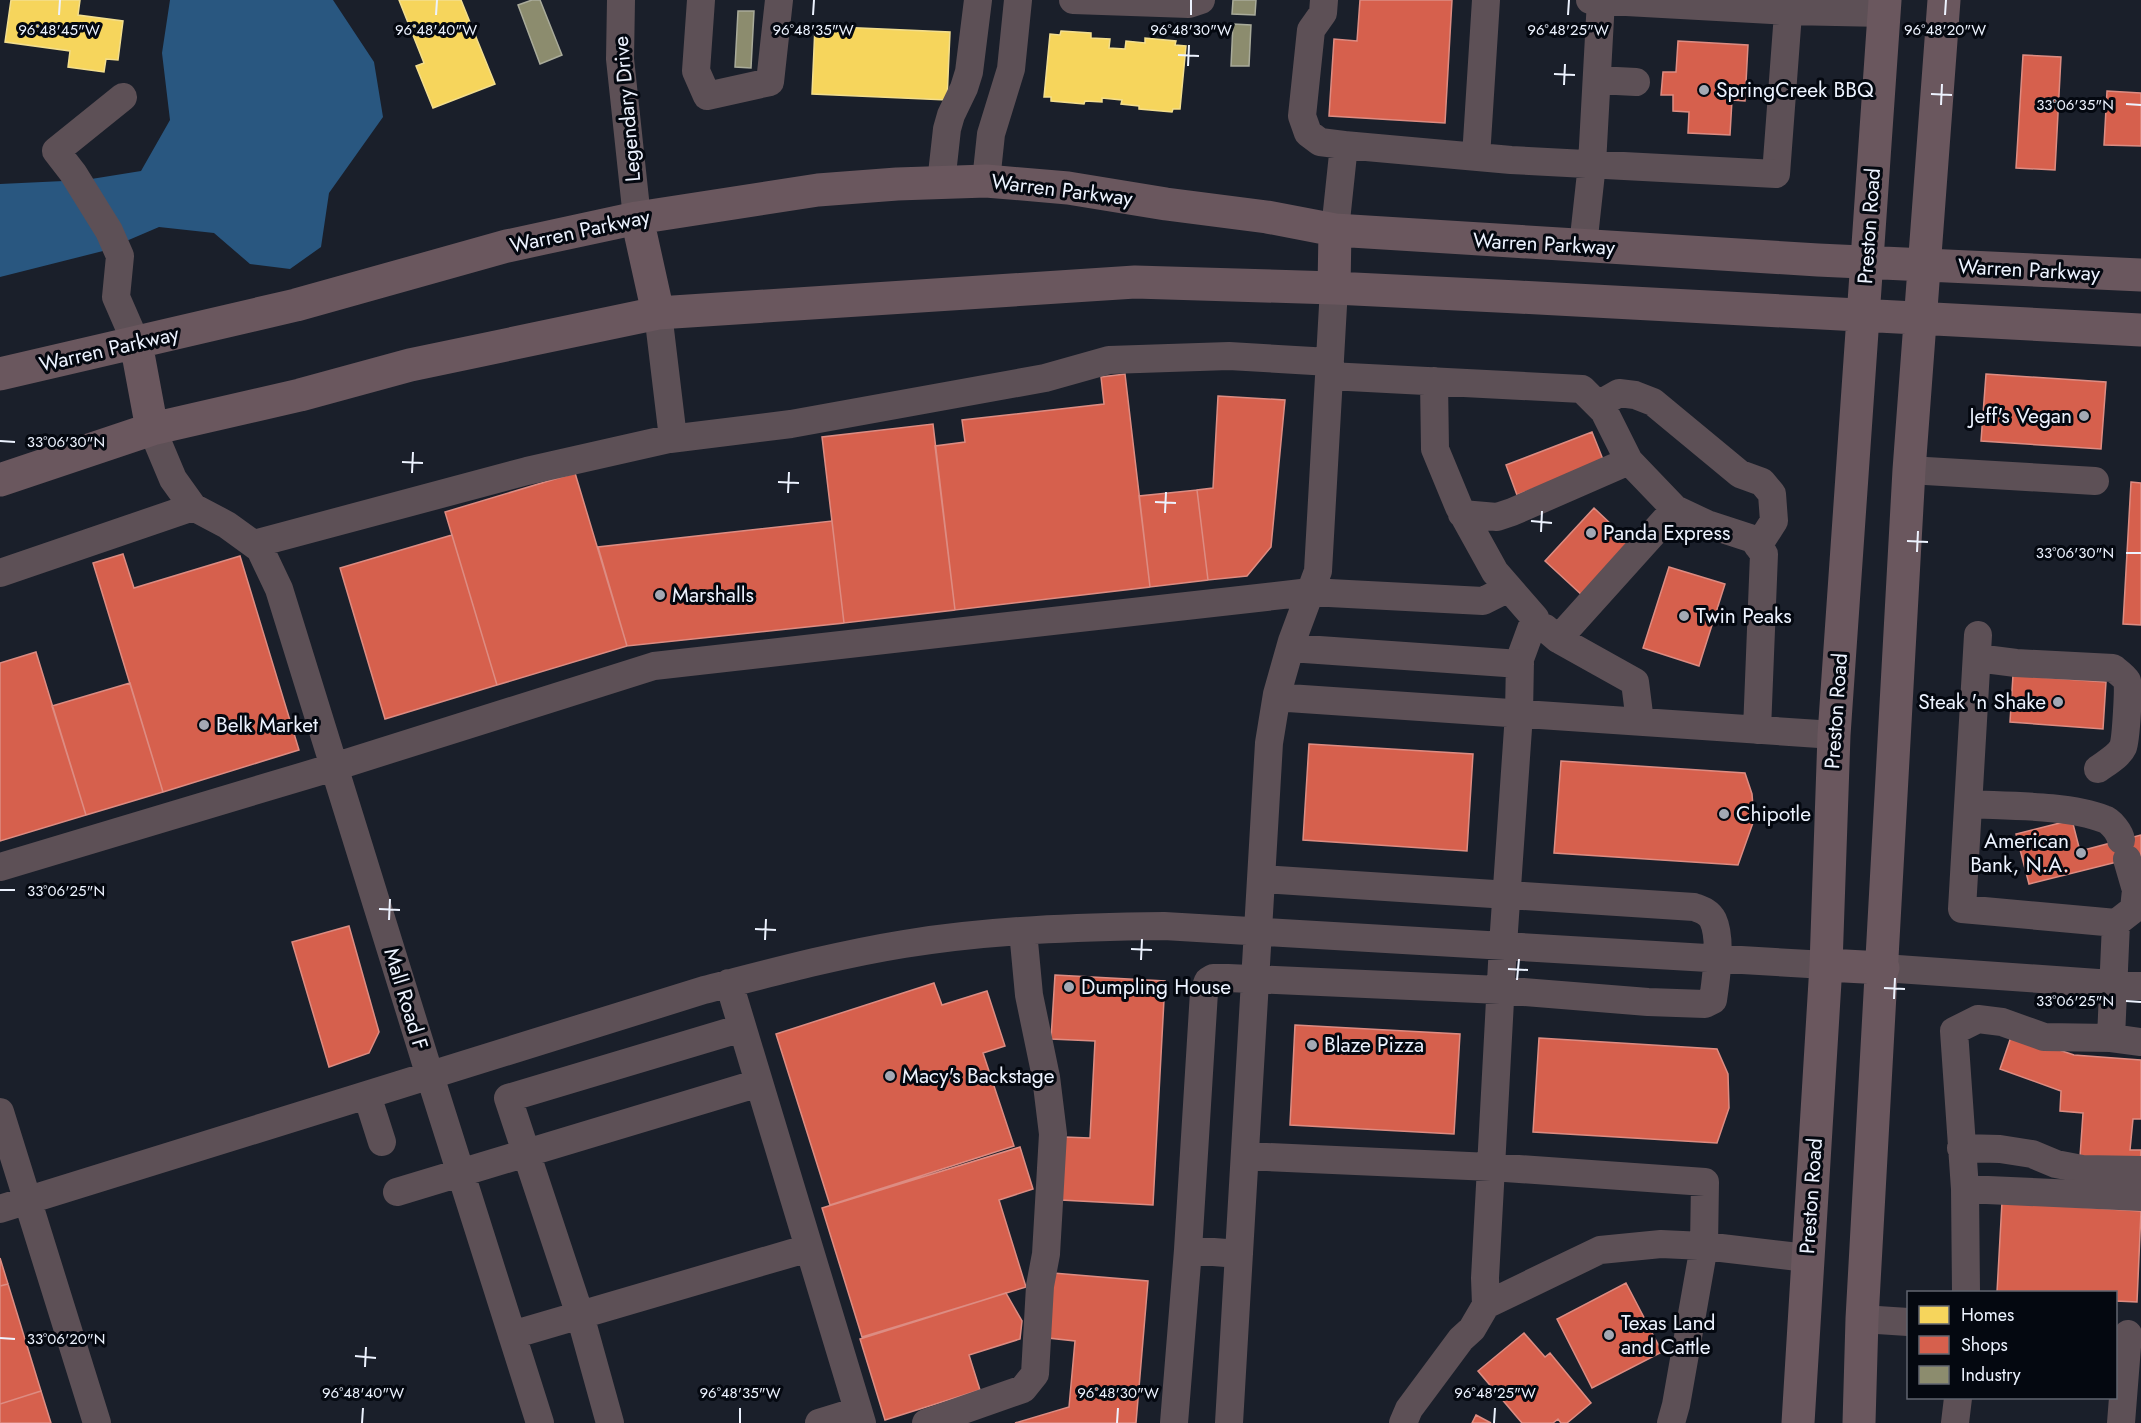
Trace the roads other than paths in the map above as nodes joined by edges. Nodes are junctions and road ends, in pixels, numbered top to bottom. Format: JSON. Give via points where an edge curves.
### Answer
{"nodes":[{"id":1,"x":621,"y":0,"type":"edge"},
{"id":2,"x":702,"y":0,"type":"edge"},
{"id":3,"x":778,"y":0,"type":"edge"},
{"id":4,"x":978,"y":0,"type":"edge"},
{"id":5,"x":1018,"y":0,"type":"edge"},
{"id":6,"x":1073,"y":0,"type":"edge"},
{"id":7,"x":1201,"y":0,"type":"edge"},
{"id":8,"x":1324,"y":0,"type":"edge"},
{"id":9,"x":1486,"y":0,"type":"edge"},
{"id":10,"x":1590,"y":0,"type":"edge"},
{"id":11,"x":1601,"y":0,"type":"edge"},
{"id":12,"x":1944,"y":0,"type":"edge"},
{"id":13,"x":1789,"y":6,"type":"edge"},
{"id":14,"x":1885,"y":7,"type":"edge"},
{"id":15,"x":1596,"y":80,"type":"junction"},
{"id":16,"x":1636,"y":82,"type":"dead end"},
{"id":17,"x":123,"y":97,"type":"dead end"},
{"id":18,"x":1344,"y":145,"type":"junction"},
{"id":19,"x":1476,"y":156,"type":"junction"},
{"id":20,"x":1592,"y":164,"type":"junction"},
{"id":21,"x":986,"y":180,"type":"junction"},
{"id":22,"x":941,"y":183,"type":"junction"},
{"id":23,"x":637,"y":218,"type":"junction"},
{"id":24,"x":1335,"y":230,"type":"junction"},
{"id":25,"x":1583,"y":246,"type":"junction"},
{"id":26,"x":1866,"y":262,"type":"junction"},
{"id":27,"x":1924,"y":265,"type":"junction"},
{"id":28,"x":2141,"y":275,"type":"edge"},
{"id":29,"x":1334,"y":288,"type":"junction"},
{"id":30,"x":658,"y":314,"type":"junction"},
{"id":31,"x":1863,"y":315,"type":"junction"},
{"id":32,"x":1921,"y":317,"type":"junction"},
{"id":33,"x":2141,"y":330,"type":"edge"},
{"id":34,"x":136,"y":343,"type":"junction"},
{"id":35,"x":1329,"y":369,"type":"junction"},
{"id":36,"x":0,"y":374,"type":"edge"},
{"id":37,"x":1434,"y":381,"type":"junction"},
{"id":38,"x":1598,"y":405,"type":"junction"},
{"id":39,"x":152,"y":429,"type":"junction"},
{"id":40,"x":669,"y":439,"type":"junction"},
{"id":41,"x":1629,"y":461,"type":"junction"},
{"id":42,"x":1909,"y":470,"type":"junction"},
{"id":43,"x":0,"y":480,"type":"edge"},
{"id":44,"x":2096,"y":481,"type":"dead end"},
{"id":45,"x":193,"y":507,"type":"junction"},
{"id":46,"x":1675,"y":509,"type":"junction"},
{"id":47,"x":1462,"y":514,"type":"junction"},
{"id":48,"x":254,"y":544,"type":"junction"},
{"id":49,"x":1758,"y":546,"type":"junction"},
{"id":50,"x":0,"y":573,"type":"edge"},
{"id":51,"x":1509,"y":588,"type":"junction"},
{"id":52,"x":1310,"y":592,"type":"junction"},
{"id":53,"x":1535,"y":618,"type":"junction"},
{"id":54,"x":1558,"y":639,"type":"junction"},
{"id":55,"x":1290,"y":648,"type":"junction"},
{"id":56,"x":1520,"y":664,"type":"junction"},
{"id":57,"x":1277,"y":694,"type":"junction"},
{"id":58,"x":1519,"y":714,"type":"junction"},
{"id":59,"x":1640,"y":722,"type":"junction"},
{"id":60,"x":1757,"y":730,"type":"junction"},
{"id":61,"x":1834,"y":735,"type":"junction"},
{"id":62,"x":334,"y":767,"type":"junction"},
{"id":63,"x":2098,"y":768,"type":"dead end"},
{"id":64,"x":1968,"y":804,"type":"junction"},
{"id":65,"x":0,"y":867,"type":"edge"},
{"id":66,"x":1262,"y":879,"type":"junction"},
{"id":67,"x":1506,"y":895,"type":"junction"},
{"id":68,"x":2116,"y":923,"type":"junction"},
{"id":69,"x":1023,"y":931,"type":"junction"},
{"id":70,"x":1259,"y":932,"type":"junction"},
{"id":71,"x":1503,"y":945,"type":"junction"},
{"id":72,"x":1717,"y":958,"type":"junction"},
{"id":73,"x":1826,"y":965,"type":"junction"},
{"id":74,"x":1883,"y":968,"type":"junction"},
{"id":75,"x":1256,"y":979,"type":"junction"},
{"id":76,"x":729,"y":983,"type":"junction"},
{"id":77,"x":2128,"y":985,"type":"edge"},
{"id":78,"x":1500,"y":990,"type":"junction"},
{"id":79,"x":742,"y":1028,"type":"junction"},
{"id":80,"x":2111,"y":1038,"type":"junction"},
{"id":81,"x":2141,"y":1042,"type":"edge"},
{"id":82,"x":430,"y":1076,"type":"junction"},
{"id":83,"x":759,"y":1083,"type":"junction"},
{"id":84,"x":367,"y":1095,"type":"junction"},
{"id":85,"x":0,"y":1112,"type":"edge"},
{"id":86,"x":382,"y":1142,"type":"dead end"},
{"id":87,"x":1961,"y":1148,"type":"junction"},
{"id":88,"x":527,"y":1153,"type":"junction"},
{"id":89,"x":1245,"y":1156,"type":"junction"},
{"id":90,"x":1491,"y":1167,"type":"junction"},
{"id":91,"x":2141,"y":1170,"type":"edge"},
{"id":92,"x":460,"y":1173,"type":"junction"},
{"id":93,"x":1965,"y":1189,"type":"junction"},
{"id":94,"x":397,"y":1192,"type":"dead end"},
{"id":95,"x":2141,"y":1197,"type":"edge"},
{"id":96,"x":27,"y":1200,"type":"junction"},
{"id":97,"x":0,"y":1209,"type":"edge"},
{"id":98,"x":1704,"y":1246,"type":"junction"},
{"id":99,"x":809,"y":1248,"type":"junction"},
{"id":100,"x":1188,"y":1251,"type":"junction"},
{"id":101,"x":1239,"y":1254,"type":"junction"},
{"id":102,"x":1807,"y":1258,"type":"junction"},
{"id":103,"x":1966,"y":1291,"type":"edge"},
{"id":104,"x":1486,"y":1305,"type":"junction"},
{"id":105,"x":580,"y":1315,"type":"junction"},
{"id":106,"x":1862,"y":1319,"type":"junction"},
{"id":107,"x":1907,"y":1322,"type":"edge"},
{"id":108,"x":2128,"y":1334,"type":"edge"},
{"id":109,"x":512,"y":1335,"type":"junction"},
{"id":110,"x":1958,"y":1399,"type":"edge"},
{"id":111,"x":860,"y":1417,"type":"edge"},
{"id":112,"x":97,"y":1423,"type":"edge"},
{"id":113,"x":540,"y":1423,"type":"edge"},
{"id":114,"x":610,"y":1423,"type":"edge"},
{"id":115,"x":819,"y":1423,"type":"edge"},
{"id":116,"x":926,"y":1423,"type":"edge"},
{"id":117,"x":1174,"y":1423,"type":"edge"},
{"id":118,"x":1229,"y":1423,"type":"edge"},
{"id":119,"x":1403,"y":1423,"type":"edge"},
{"id":120,"x":1671,"y":1423,"type":"edge"},
{"id":121,"x":1798,"y":1423,"type":"edge"},
{"id":122,"x":1859,"y":1423,"type":"edge"},
{"id":123,"x":1955,"y":1423,"type":"edge"},
{"id":124,"x":2121,"y":1423,"type":"edge"}],
"edges":[{"from":1,"to":23,"type":"street","name":"Legendary Drive","via":[[620,59]]},
{"from":2,"to":3,"type":"street","via":[[696,71],[707,96],[770,82]]},
{"from":4,"to":22,"type":"street","via":[[969,72],[947,129]]},
{"from":5,"to":21,"type":"street","via":[[1011,69],[991,134]]},
{"from":6,"to":7,"type":"street","via":[[1189,4]]},
{"from":8,"to":18,"type":"street","via":[[1323,13],[1311,30],[1302,116],[1308,133],[1320,141]]},
{"from":9,"to":19,"type":"street"},
{"from":10,"to":11,"type":"street"},
{"from":11,"to":13,"type":"street"},
{"from":11,"to":15,"type":"street"},
{"from":12,"to":27,"type":"main road"},
{"from":13,"to":14,"type":"street"},
{"from":13,"to":20,"type":"street","via":[[1776,174]]},
{"from":14,"to":26,"type":"main road","name":"Preston Road"},
{"from":15,"to":16,"type":"street"},
{"from":15,"to":20,"type":"street"},
{"from":17,"to":34,"type":"street","via":[[56,151],[109,231],[120,256],[116,297]]},
{"from":18,"to":19,"type":"street"},
{"from":18,"to":24,"type":"street"},
{"from":19,"to":20,"type":"street"},
{"from":20,"to":25,"type":"street"},
{"from":21,"to":22,"type":"main road","name":"Warren Parkway"},
{"from":21,"to":24,"type":"main road","name":"Warren Parkway","via":[[1068,188]]},
{"from":22,"to":23,"type":"main road","name":"Warren Parkway","via":[[818,190]]},
{"from":23,"to":30,"type":"main road"},
{"from":23,"to":34,"type":"main road","name":"Warren Parkway","via":[[507,246],[296,305]]},
{"from":24,"to":25,"type":"main road","name":"Warren Parkway"},
{"from":24,"to":29,"type":"main road"},
{"from":25,"to":26,"type":"main road","name":"Warren Parkway"},
{"from":26,"to":27,"type":"main road","name":"Warren Parkway"},
{"from":26,"to":31,"type":"main road","name":"Preston Road"},
{"from":27,"to":28,"type":"main road","name":"Warren Parkway"},
{"from":27,"to":32,"type":"main road"},
{"from":29,"to":30,"type":"main road","via":[[1136,282]]},
{"from":29,"to":31,"type":"main road"},
{"from":29,"to":35,"type":"street"},
{"from":30,"to":39,"type":"main road","via":[[410,365]]},
{"from":30,"to":40,"type":"street","via":[[673,438]]},
{"from":31,"to":32,"type":"main road"},
{"from":31,"to":61,"type":"main road","name":"Preston Road"},
{"from":32,"to":33,"type":"main road"},
{"from":32,"to":42,"type":"main road"},
{"from":34,"to":36,"type":"main road","name":"Warren Parkway"},
{"from":34,"to":39,"type":"main road"},
{"from":35,"to":37,"type":"street"},
{"from":35,"to":40,"type":"street","via":[[1229,356],[1109,360],[1045,378],[791,424]]},
{"from":35,"to":52,"type":"street","via":[[1318,571]]},
{"from":37,"to":38,"type":"street","via":[[1582,389]]},
{"from":37,"to":47,"type":"street","via":[[1435,449]]},
{"from":38,"to":41,"type":"street"},
{"from":38,"to":49,"type":"street","via":[[1619,393],[1653,402],[1740,474],[1762,482],[1772,494],[1774,521]]},
{"from":39,"to":43,"type":"main road"},
{"from":39,"to":45,"type":"street","via":[[173,479]]},
{"from":40,"to":48,"type":"street","via":[[527,471]]},
{"from":41,"to":46,"type":"street"},
{"from":41,"to":47,"type":"street","via":[[1512,512],[1497,516]]},
{"from":42,"to":44,"type":"street"},
{"from":42,"to":74,"type":"main road"},
{"from":45,"to":48,"type":"street","name":"Mall Road F"},
{"from":45,"to":50,"type":"street"},
{"from":46,"to":49,"type":"street","via":[[1753,539]]},
{"from":46,"to":54,"type":"street"},
{"from":47,"to":51,"type":"street","via":[[1495,572]]},
{"from":48,"to":62,"type":"street","name":"Mall Road F","via":[[279,589]]},
{"from":49,"to":60,"type":"street","via":[[1764,554]]},
{"from":51,"to":52,"type":"street","via":[[1483,601]]},
{"from":51,"to":53,"type":"street"},
{"from":52,"to":55,"type":"street"},
{"from":52,"to":62,"type":"street","via":[[654,666]]},
{"from":53,"to":54,"type":"street"},
{"from":53,"to":56,"type":"street"},
{"from":54,"to":59,"type":"street","via":[[1635,682]]},
{"from":55,"to":56,"type":"street"},
{"from":55,"to":57,"type":"street"},
{"from":56,"to":58,"type":"street"},
{"from":57,"to":58,"type":"street","via":[[1288,698]]},
{"from":57,"to":66,"type":"street","via":[[1269,743]]},
{"from":58,"to":59,"type":"street"},
{"from":58,"to":67,"type":"street"},
{"from":59,"to":60,"type":"street"},
{"from":60,"to":61,"type":"street"},
{"from":61,"to":73,"type":"main road","name":"Preston Road"},
{"from":62,"to":65,"type":"street"},
{"from":62,"to":82,"type":"street","name":"Mall Road F"},
{"from":63,"to":64,"type":"street","via":[[2122,747],[2127,682],[2122,675],[2113,668],[2016,663],[1978,646]]},
{"from":64,"to":68,"type":"street","via":[[1962,909]]},
{"from":64,"to":68,"type":"street","via":[[2067,810],[2107,819],[2120,835],[2136,890],[2134,909]]},
{"from":66,"to":67,"type":"street"},
{"from":66,"to":70,"type":"street"},
{"from":67,"to":71,"type":"street"},
{"from":67,"to":72,"type":"street","via":[[1694,907],[1706,912],[1713,921]]},
{"from":68,"to":77,"type":"street"},
{"from":69,"to":70,"type":"street","via":[[1164,926]]},
{"from":69,"to":76,"type":"street","via":[[905,944]]},
{"from":69,"to":116,"type":"street","via":[[1029,995],[1053,1134],[1035,1374],[1023,1389]]},
{"from":70,"to":71,"type":"street"},
{"from":70,"to":75,"type":"street"},
{"from":71,"to":72,"type":"street"},
{"from":71,"to":78,"type":"street"},
{"from":72,"to":73,"type":"street"},
{"from":72,"to":78,"type":"street","via":[[1713,1000],[1705,1004]]},
{"from":73,"to":74,"type":"main road"},
{"from":73,"to":102,"type":"main road","name":"Preston Road"},
{"from":74,"to":77,"type":"street"},
{"from":74,"to":106,"type":"main road"},
{"from":75,"to":78,"type":"street"},
{"from":75,"to":89,"type":"street"},
{"from":75,"to":100,"type":"street","via":[[1218,978],[1206,985]]},
{"from":76,"to":79,"type":"street"},
{"from":76,"to":82,"type":"street"},
{"from":77,"to":80,"type":"street"},
{"from":78,"to":90,"type":"street"},
{"from":79,"to":83,"type":"street"},
{"from":79,"to":88,"type":"street","via":[[508,1098]]},
{"from":80,"to":81,"type":"street"},
{"from":80,"to":87,"type":"street","via":[[2044,1037],[2002,1022],[1978,1019],[1954,1031]]},
{"from":82,"to":84,"type":"street"},
{"from":82,"to":92,"type":"street","name":"Mall Road F"},
{"from":83,"to":88,"type":"street"},
{"from":83,"to":99,"type":"street"},
{"from":84,"to":86,"type":"street"},
{"from":84,"to":96,"type":"street"},
{"from":85,"to":96,"type":"street"},
{"from":87,"to":91,"type":"street","via":[[2021,1152],[2082,1169]]},
{"from":87,"to":93,"type":"street"},
{"from":88,"to":92,"type":"street"},
{"from":88,"to":105,"type":"street"},
{"from":89,"to":90,"type":"street"},
{"from":89,"to":101,"type":"street"},
{"from":90,"to":98,"type":"street","via":[[1705,1182]]},
{"from":90,"to":104,"type":"street"},
{"from":92,"to":94,"type":"street"},
{"from":92,"to":109,"type":"street","name":"Mall Road F"},
{"from":93,"to":95,"type":"street"},
{"from":93,"to":103,"type":"street"},
{"from":96,"to":97,"type":"street"},
{"from":96,"to":112,"type":"street"},
{"from":98,"to":102,"type":"street"},
{"from":98,"to":104,"type":"street","via":[[1661,1244],[1600,1250]]},
{"from":98,"to":120,"type":"street"},
{"from":99,"to":105,"type":"street"},
{"from":99,"to":111,"type":"street"},
{"from":100,"to":101,"type":"street"},
{"from":100,"to":117,"type":"street"},
{"from":101,"to":118,"type":"street"},
{"from":102,"to":121,"type":"main road","name":"Preston Road"},
{"from":104,"to":119,"type":"street","via":[[1472,1329],[1409,1409]]},
{"from":105,"to":109,"type":"street"},
{"from":105,"to":114,"type":"street"},
{"from":106,"to":107,"type":"street"},
{"from":106,"to":122,"type":"main road"},
{"from":108,"to":124,"type":"street"},
{"from":109,"to":113,"type":"street","name":"Mall Road F"},
{"from":110,"to":123,"type":"street"},
{"from":111,"to":115,"type":"street"}]}
